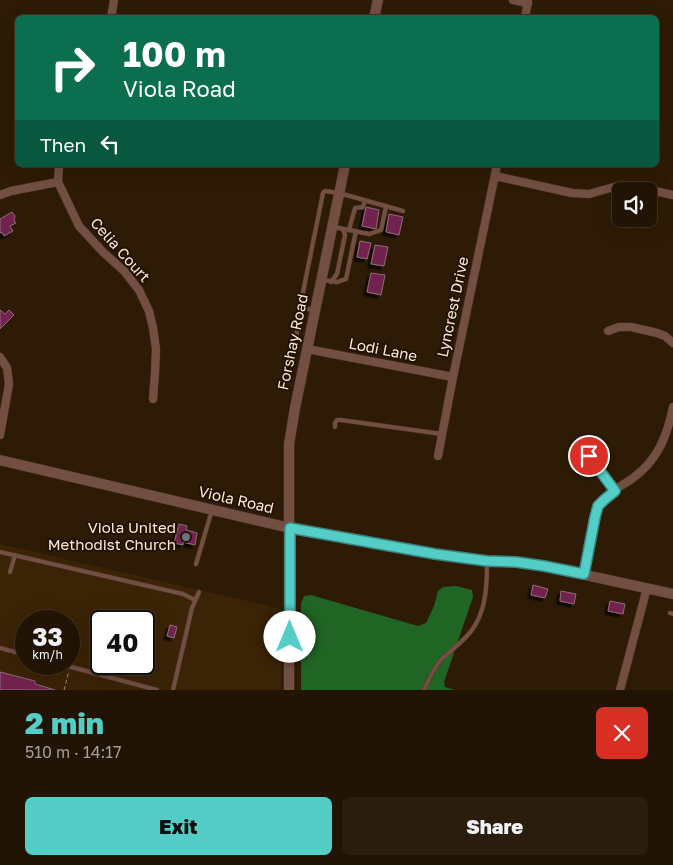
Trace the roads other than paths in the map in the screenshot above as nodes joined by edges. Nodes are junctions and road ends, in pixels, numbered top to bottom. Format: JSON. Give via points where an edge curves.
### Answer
{"nodes":[{"id":1,"x":114,"y":0,"type":"edge"},
{"id":2,"x":378,"y":0,"type":"edge"},
{"id":3,"x":513,"y":0,"type":"edge"},
{"id":4,"x":528,"y":2,"type":"edge"},
{"id":5,"x":112,"y":15,"type":"edge"},
{"id":6,"x":375,"y":15,"type":"edge"},
{"id":7,"x":526,"y":15,"type":"edge"},
{"id":8,"x":59,"y":167,"type":"edge"},
{"id":9,"x":345,"y":167,"type":"edge"},
{"id":10,"x":497,"y":167,"type":"edge"},
{"id":11,"x":495,"y":176,"type":"junction"},
{"id":12,"x":58,"y":182,"type":"junction"},
{"id":13,"x":339,"y":194,"type":"junction"},
{"id":14,"x":0,"y":195,"type":"edge"},
{"id":15,"x":673,"y":195,"type":"edge"},
{"id":16,"x":364,"y":201,"type":"junction"},
{"id":17,"x":386,"y":207,"type":"junction"},
{"id":18,"x":402,"y":211,"type":"dead end"},
{"id":19,"x":332,"y":227,"type":"junction"},
{"id":20,"x":343,"y":229,"type":"junction"},
{"id":21,"x":349,"y":230,"type":"junction"},
{"id":22,"x":356,"y":232,"type":"junction"},
{"id":23,"x":326,"y":281,"type":"junction"},
{"id":24,"x":300,"y":307,"type":"junction"},
{"id":25,"x":315,"y":311,"type":"junction"},
{"id":26,"x":608,"y":331,"type":"dead end"},
{"id":27,"x":673,"y":343,"type":"edge"},
{"id":28,"x":308,"y":347,"type":"junction"},
{"id":29,"x":0,"y":357,"type":"edge"},
{"id":30,"x":452,"y":377,"type":"junction"},
{"id":31,"x":153,"y":399,"type":"dead end"},
{"id":32,"x":673,"y":406,"type":"edge"},
{"id":33,"x":335,"y":427,"type":"dead end"},
{"id":34,"x":442,"y":434,"type":"junction"},
{"id":35,"x":0,"y":435,"type":"edge"},
{"id":36,"x":438,"y":456,"type":"dead end"},
{"id":37,"x":589,"y":456,"type":"dead end"},
{"id":38,"x":0,"y":460,"type":"edge"},
{"id":39,"x":615,"y":491,"type":"junction"},
{"id":40,"x":212,"y":510,"type":"junction"},
{"id":41,"x":290,"y":528,"type":"junction"},
{"id":42,"x":0,"y":552,"type":"edge"},
{"id":43,"x":15,"y":555,"type":"junction"},
{"id":44,"x":487,"y":561,"type":"junction"},
{"id":45,"x":196,"y":564,"type":"dead end"},
{"id":46,"x":10,"y":572,"type":"dead end"},
{"id":47,"x":584,"y":574,"type":"junction"},
{"id":48,"x":647,"y":588,"type":"junction"},
{"id":49,"x":199,"y":592,"type":"dead end"},
{"id":50,"x":673,"y":594,"type":"edge"},
{"id":51,"x":195,"y":600,"type":"junction"},
{"id":52,"x":0,"y":648,"type":"edge"},
{"id":53,"x":15,"y":652,"type":"edge"},
{"id":54,"x":80,"y":669,"type":"edge"},
{"id":55,"x":157,"y":690,"type":"edge"},
{"id":56,"x":173,"y":690,"type":"edge"},
{"id":57,"x":289,"y":690,"type":"edge"},
{"id":58,"x":424,"y":690,"type":"edge"},
{"id":59,"x":620,"y":690,"type":"edge"}],
"edges":[{"from":1,"to":5,"type":"street"},
{"from":2,"to":6,"type":"street"},
{"from":3,"to":4,"type":"street"},
{"from":4,"to":7,"type":"street"},
{"from":8,"to":12,"type":"street"},
{"from":9,"to":13,"type":"street","name":"Forshay Road"},
{"from":10,"to":11,"type":"street","name":"Lyncrest Drive"},
{"from":11,"to":15,"type":"street","via":[[572,193],[588,194],[621,184]]},
{"from":11,"to":30,"type":"street","name":"Lyncrest Drive"},
{"from":12,"to":14,"type":"street"},
{"from":12,"to":31,"type":"street","name":"Celia Court","via":[[79,226],[124,271],[139,290],[149,311],[156,349]]},
{"from":13,"to":16,"type":"lane"},
{"from":13,"to":19,"type":"street","name":"Forshay Road"},
{"from":13,"to":24,"type":"lane","via":[[323,193]]},
{"from":16,"to":17,"type":"lane"},
{"from":16,"to":21,"type":"lane","via":[[363,207],[355,208]]},
{"from":17,"to":18,"type":"lane"},
{"from":17,"to":22,"type":"lane","via":[[381,230],[369,234]]},
{"from":19,"to":20,"type":"lane"},
{"from":19,"to":23,"type":"street","name":"Forshay Road"},
{"from":20,"to":21,"type":"lane"},
{"from":20,"to":23,"type":"lane","via":[[345,235],[337,274]]},
{"from":21,"to":22,"type":"lane"},
{"from":22,"to":23,"type":"lane","via":[[346,279]]},
{"from":23,"to":25,"type":"street","name":"Forshay Road"},
{"from":24,"to":25,"type":"lane"},
{"from":24,"to":28,"type":"lane","via":[[296,338]]},
{"from":25,"to":28,"type":"street","name":"Forshay Road"},
{"from":26,"to":27,"type":"street","via":[[631,327],[657,332]]},
{"from":28,"to":30,"type":"street","name":"Lodi Lane"},
{"from":28,"to":41,"type":"street","name":"Forshay Road","via":[[289,444]]},
{"from":29,"to":35,"type":"street","via":[[7,368],[9,384]]},
{"from":30,"to":34,"type":"street","name":"Lyncrest Drive"},
{"from":32,"to":39,"type":"street","via":[[661,447],[650,462]]},
{"from":33,"to":34,"type":"lane","via":[[337,420],[341,420]]},
{"from":34,"to":36,"type":"street","name":"Lyncrest Drive"},
{"from":37,"to":39,"type":"street"},
{"from":38,"to":40,"type":"street","name":"Viola Road"},
{"from":39,"to":47,"type":"street","via":[[598,506]]},
{"from":40,"to":41,"type":"street","name":"Viola Road"},
{"from":40,"to":45,"type":"lane"},
{"from":41,"to":44,"type":"street","name":"Viola Road"},
{"from":41,"to":57,"type":"street","name":"Forshay Road"},
{"from":42,"to":43,"type":"lane"},
{"from":43,"to":46,"type":"lane"},
{"from":43,"to":51,"type":"lane","via":[[183,594]]},
{"from":44,"to":47,"type":"street","name":"Viola Road","via":[[516,562]]},
{"from":44,"to":58,"type":"lane","via":[[482,611],[472,630],[434,669]]},
{"from":47,"to":48,"type":"street","name":"Viola Road"},
{"from":48,"to":50,"type":"street","name":"Viola Road"},
{"from":48,"to":59,"type":"street"},
{"from":49,"to":51,"type":"lane"},
{"from":51,"to":56,"type":"lane"},
{"from":52,"to":53,"type":"lane"},
{"from":54,"to":55,"type":"lane"}]}
